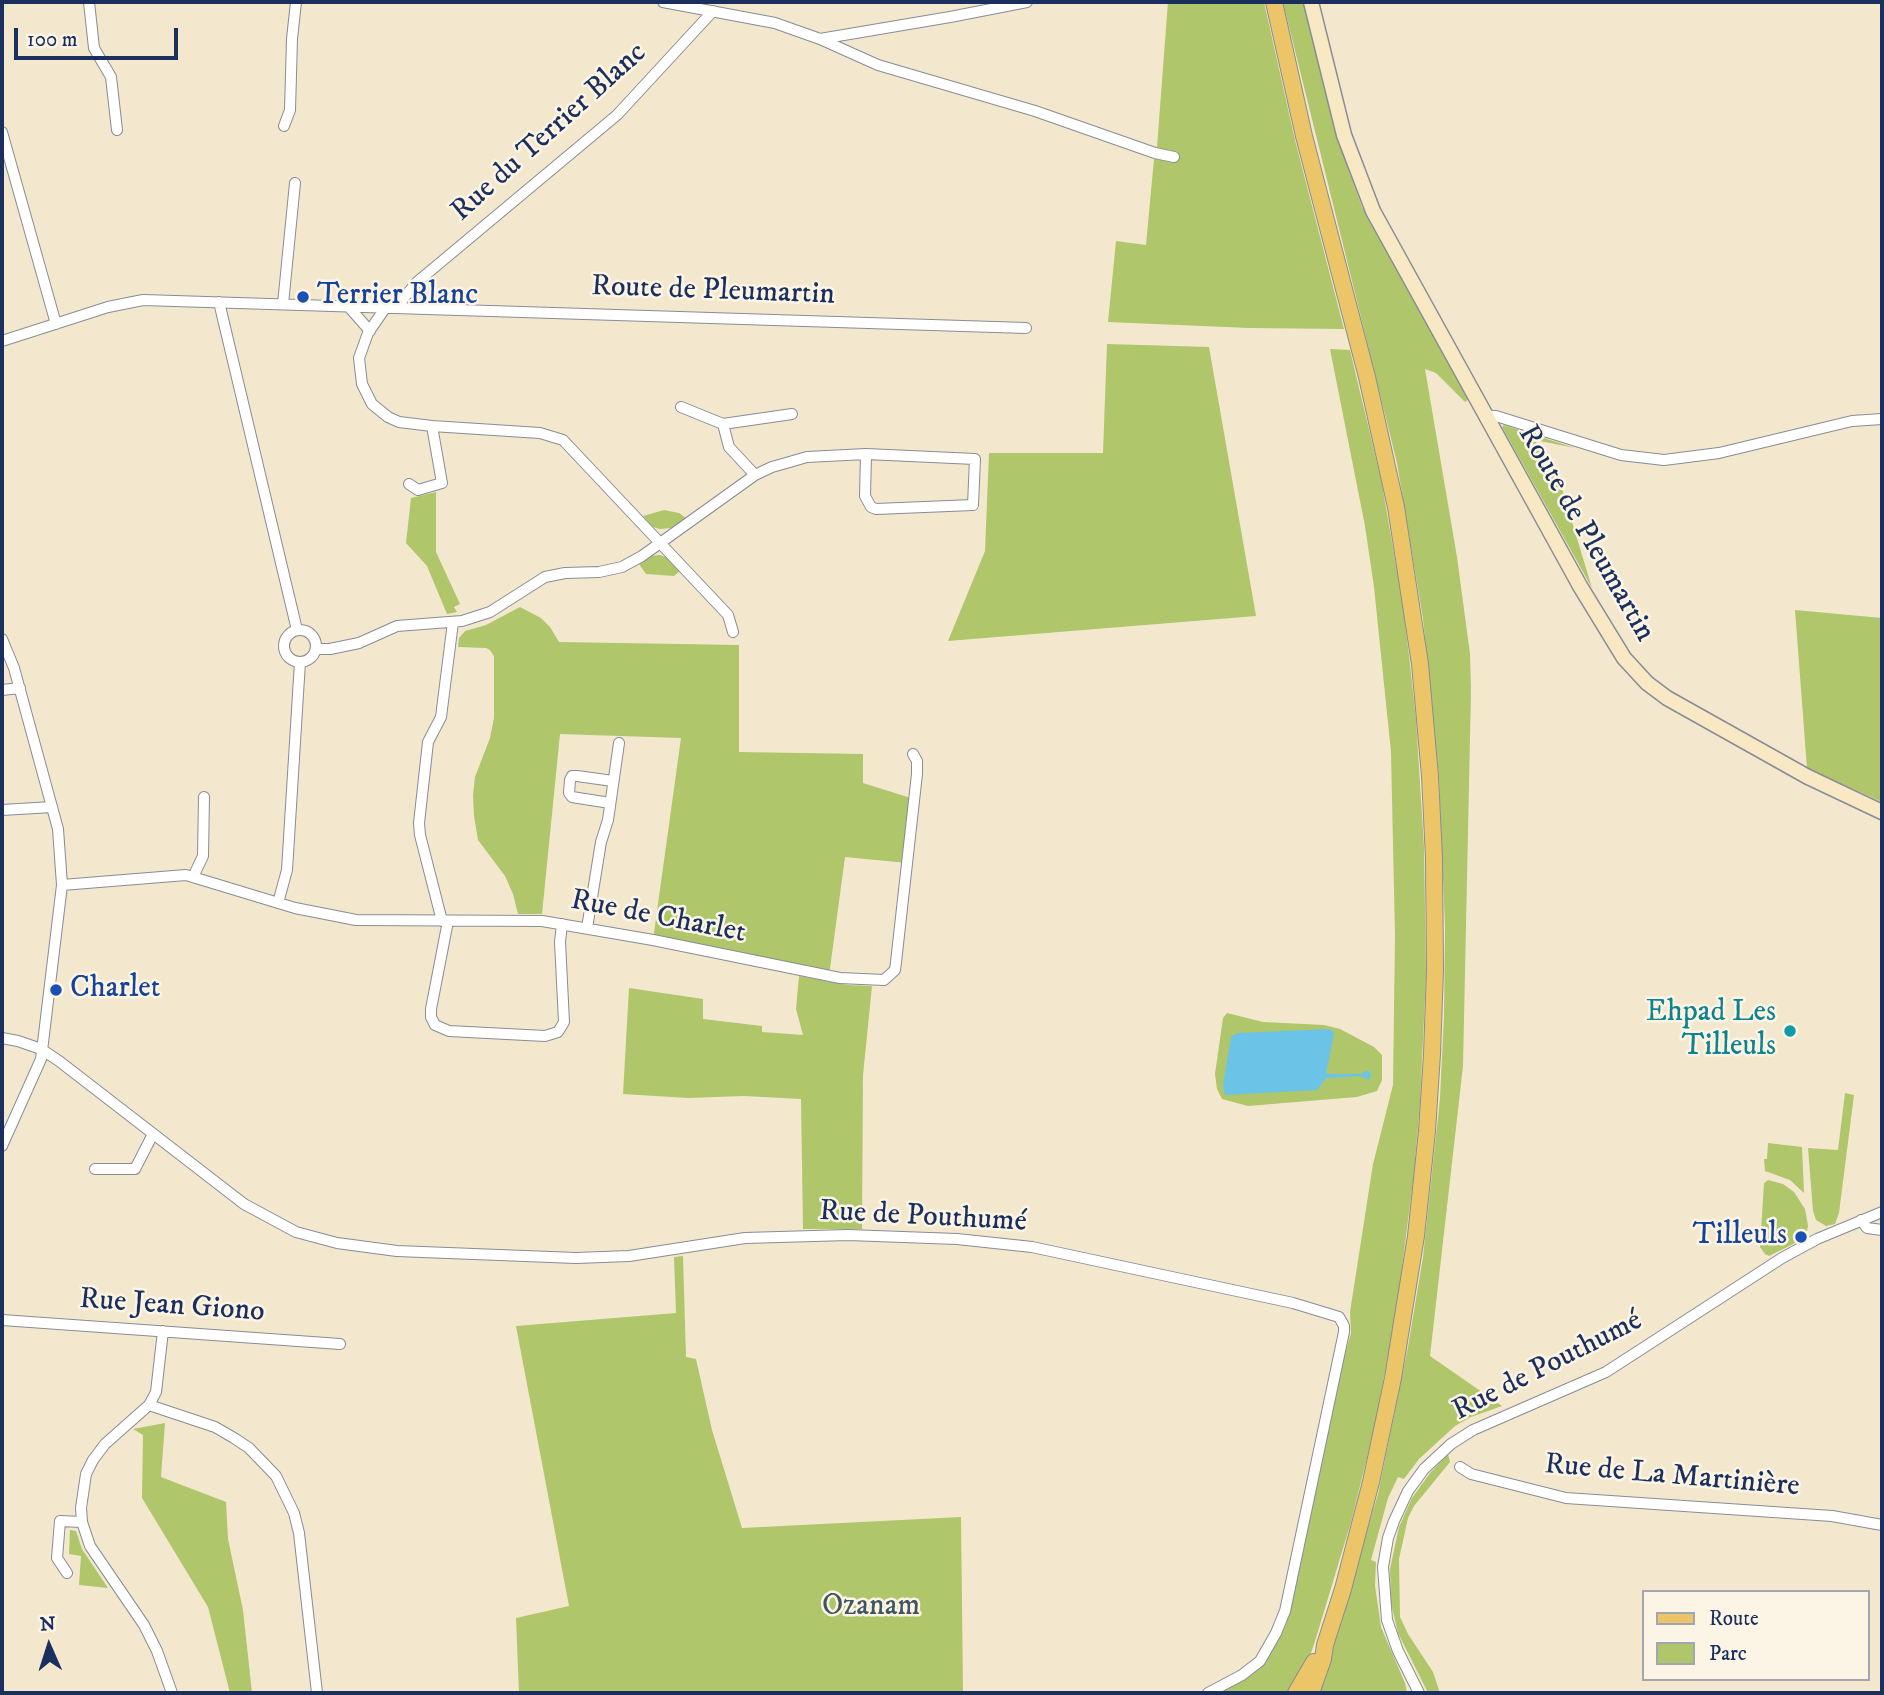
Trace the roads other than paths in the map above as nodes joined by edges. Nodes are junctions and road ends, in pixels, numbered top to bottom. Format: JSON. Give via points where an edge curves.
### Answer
{"nodes":[{"id":1,"x":89,"y":2,"type":"edge"},
{"id":2,"x":296,"y":2,"type":"edge"},
{"id":3,"x":663,"y":2,"type":"edge"},
{"id":4,"x":1027,"y":2,"type":"edge"},
{"id":5,"x":1274,"y":2,"type":"edge"},
{"id":6,"x":1311,"y":2,"type":"edge"},
{"id":7,"x":700,"y":5,"type":"edge"},
{"id":8,"x":713,"y":11,"type":"junction"},
{"id":9,"x":820,"y":39,"type":"junction"},
{"id":10,"x":284,"y":126,"type":"dead end"},
{"id":11,"x":117,"y":130,"type":"dead end"},
{"id":12,"x":2,"y":132,"type":"edge"},
{"id":13,"x":1174,"y":157,"type":"dead end"},
{"id":14,"x":295,"y":183,"type":"dead end"},
{"id":15,"x":219,"y":302,"type":"junction"},
{"id":16,"x":283,"y":304,"type":"junction"},
{"id":17,"x":348,"y":306,"type":"junction"},
{"id":18,"x":386,"y":307,"type":"junction"},
{"id":19,"x":399,"y":307,"type":"junction"},
{"id":20,"x":56,"y":324,"type":"junction"},
{"id":21,"x":1026,"y":328,"type":"dead end"},
{"id":22,"x":370,"y":331,"type":"junction"},
{"id":23,"x":2,"y":341,"type":"edge"},
{"id":24,"x":681,"y":407,"type":"dead end"},
{"id":25,"x":792,"y":414,"type":"dead end"},
{"id":26,"x":1486,"y":416,"type":"junction"},
{"id":27,"x":1882,"y":419,"type":"edge"},
{"id":28,"x":723,"y":424,"type":"junction"},
{"id":29,"x":432,"y":426,"type":"junction"},
{"id":30,"x":866,"y":454,"type":"junction"},
{"id":31,"x":755,"y":475,"type":"junction"},
{"id":32,"x":409,"y":484,"type":"dead end"},
{"id":33,"x":661,"y":541,"type":"junction"},
{"id":34,"x":453,"y":622,"type":"junction"},
{"id":35,"x":297,"y":630,"type":"junction"},
{"id":36,"x":733,"y":632,"type":"dead end"},
{"id":37,"x":2,"y":639,"type":"edge"},
{"id":38,"x":316,"y":649,"type":"junction"},
{"id":39,"x":300,"y":662,"type":"junction"},
{"id":40,"x":20,"y":688,"type":"junction"},
{"id":41,"x":2,"y":690,"type":"edge"},
{"id":42,"x":619,"y":743,"type":"dead end"},
{"id":43,"x":913,"y":754,"type":"dead end"},
{"id":44,"x":613,"y":781,"type":"junction"},
{"id":45,"x":205,"y":797,"type":"dead end"},
{"id":46,"x":610,"y":803,"type":"junction"},
{"id":47,"x":52,"y":807,"type":"junction"},
{"id":48,"x":2,"y":810,"type":"edge"},
{"id":49,"x":1882,"y":812,"type":"edge"},
{"id":50,"x":193,"y":877,"type":"junction"},
{"id":51,"x":62,"y":885,"type":"junction"},
{"id":52,"x":278,"y":903,"type":"junction"},
{"id":53,"x":445,"y":920,"type":"junction"},
{"id":54,"x":562,"y":924,"type":"junction"},
{"id":55,"x":587,"y":928,"type":"junction"},
{"id":56,"x":2,"y":1038,"type":"edge"},
{"id":57,"x":41,"y":1049,"type":"junction"},
{"id":58,"x":153,"y":1134,"type":"junction"},
{"id":59,"x":2,"y":1146,"type":"edge"},
{"id":60,"x":95,"y":1169,"type":"dead end"},
{"id":61,"x":1882,"y":1212,"type":"edge"},
{"id":62,"x":1861,"y":1220,"type":"junction"},
{"id":63,"x":1882,"y":1230,"type":"edge"},
{"id":64,"x":2,"y":1320,"type":"edge"},
{"id":65,"x":163,"y":1331,"type":"junction"},
{"id":66,"x":340,"y":1344,"type":"dead end"},
{"id":67,"x":149,"y":1405,"type":"junction"},
{"id":68,"x":1461,"y":1467,"type":"dead end"},
{"id":69,"x":82,"y":1522,"type":"junction"},
{"id":70,"x":1882,"y":1525,"type":"edge"},
{"id":71,"x":67,"y":1573,"type":"dead end"},
{"id":72,"x":1325,"y":1645,"type":"junction"},
{"id":73,"x":1416,"y":1690,"type":"edge"},
{"id":74,"x":172,"y":1693,"type":"edge"},
{"id":75,"x":317,"y":1693,"type":"edge"},
{"id":76,"x":1208,"y":1693,"type":"edge"},
{"id":77,"x":1296,"y":1693,"type":"edge"},
{"id":78,"x":1311,"y":1693,"type":"edge"}],
"edges":[{"from":1,"to":11,"type":"street","via":[[94,48],[111,77]]},
{"from":2,"to":10,"type":"street","via":[[290,110]]},
{"from":3,"to":7,"type":"street"},
{"from":4,"to":9,"type":"street"},
{"from":5,"to":72,"type":"main road","via":[[1395,507],[1421,676],[1434,858],[1432,1054],[1416,1236],[1380,1446]]},
{"from":6,"to":26,"type":"main road","name":"Route de Pleumartin","via":[[1338,113],[1373,211]]},
{"from":7,"to":8,"type":"street"},
{"from":8,"to":9,"type":"street","via":[[775,23]]},
{"from":8,"to":19,"type":"street","name":"Rue du Terrier Blanc","via":[[617,115],[417,282]]},
{"from":9,"to":13,"type":"street","via":[[878,65]]},
{"from":12,"to":20,"type":"street"},
{"from":14,"to":16,"type":"street"},
{"from":15,"to":16,"type":"street","name":"Route de Pleumartin"},
{"from":15,"to":20,"type":"street","name":"Route de Pleumartin","via":[[143,300]]},
{"from":15,"to":35,"type":"street"},
{"from":16,"to":17,"type":"street","name":"Route de Pleumartin"},
{"from":17,"to":18,"type":"street","name":"Route de Pleumartin"},
{"from":17,"to":22,"type":"street"},
{"from":18,"to":19,"type":"street","name":"Route de Pleumartin"},
{"from":18,"to":22,"type":"street"},
{"from":19,"to":21,"type":"street","name":"Route de Pleumartin"},
{"from":20,"to":23,"type":"street","name":"Route de Pleumartin"},
{"from":22,"to":29,"type":"street","via":[[359,367],[372,404],[399,422]]},
{"from":24,"to":28,"type":"street"},
{"from":25,"to":28,"type":"street"},
{"from":26,"to":27,"type":"street","via":[[1621,455],[1664,460],[1719,453],[1852,421]]},
{"from":26,"to":49,"type":"main road","name":"Route de Pleumartin","via":[[1592,608],[1634,671],[1694,714]]},
{"from":28,"to":31,"type":"street","via":[[729,447]]},
{"from":29,"to":32,"type":"street","via":[[442,483],[418,491]]},
{"from":29,"to":33,"type":"street","via":[[540,433],[563,440]]},
{"from":30,"to":30,"type":"street","via":[[975,458],[974,506],[871,507],[865,496]]},
{"from":30,"to":31,"type":"street","via":[[807,457]]},
{"from":31,"to":33,"type":"street"},
{"from":33,"to":34,"type":"street","via":[[622,567],[545,577],[490,612]]},
{"from":33,"to":36,"type":"street","via":[[728,615]]},
{"from":34,"to":38,"type":"street","via":[[397,626],[359,643]]},
{"from":34,"to":53,"type":"street","via":[[441,717],[429,741],[419,822]]},
{"from":35,"to":38,"type":"street","via":[[311,634]]},
{"from":35,"to":39,"type":"street","via":[[288,636],[284,649]]},
{"from":37,"to":40,"type":"street"},
{"from":38,"to":39,"type":"street"},
{"from":39,"to":52,"type":"street","via":[[287,870]]},
{"from":40,"to":41,"type":"street"},
{"from":40,"to":47,"type":"street"},
{"from":42,"to":44,"type":"street"},
{"from":43,"to":55,"type":"street","name":"Rue de Charlet","via":[[917,774],[895,970],[888,979],[840,978]]},
{"from":44,"to":46,"type":"street"},
{"from":44,"to":46,"type":"street","via":[[577,776],[570,780],[572,797]]},
{"from":45,"to":50,"type":"street","via":[[203,856]]},
{"from":46,"to":55,"type":"street"},
{"from":47,"to":48,"type":"street"},
{"from":47,"to":51,"type":"street"},
{"from":50,"to":51,"type":"street","name":"Rue de Charlet"},
{"from":50,"to":52,"type":"street","name":"Rue de Charlet"},
{"from":51,"to":57,"type":"street"},
{"from":52,"to":53,"type":"street","name":"Rue de Charlet","via":[[364,921]]},
{"from":53,"to":54,"type":"street","name":"Rue de Charlet"},
{"from":53,"to":54,"type":"street","via":[[431,1009],[435,1025],[449,1031],[545,1035],[558,1032],[564,1022]]},
{"from":54,"to":55,"type":"street","name":"Rue de Charlet"},
{"from":56,"to":57,"type":"street","name":"Rue de Pouthumé"},
{"from":57,"to":58,"type":"street","name":"Rue de Pouthumé"},
{"from":57,"to":59,"type":"street","via":[[36,1073]]},
{"from":58,"to":60,"type":"street","via":[[136,1168]]},
{"from":58,"to":76,"type":"street","name":"Rue de Pouthumé","via":[[225,1191],[268,1217],[309,1236],[353,1246],[576,1258],[745,1238],[957,1239],[1032,1247],[1339,1317],[1344,1332],[1284,1611],[1259,1661]]},
{"from":61,"to":62,"type":"street","name":"Rue de Pouthumé"},
{"from":62,"to":63,"type":"street","via":[[1870,1230]]},
{"from":62,"to":73,"type":"street","name":"Rue de Pouthumé","via":[[1782,1258],[1605,1373],[1473,1430],[1424,1469],[1394,1521],[1383,1567],[1387,1620]]},
{"from":64,"to":65,"type":"street","name":"Rue Jean Giono"},
{"from":65,"to":66,"type":"street","name":"Rue Jean Giono"},
{"from":65,"to":67,"type":"street","via":[[159,1379]]},
{"from":67,"to":69,"type":"street","via":[[93,1460],[82,1492]]},
{"from":67,"to":75,"type":"street","via":[[234,1437],[264,1462],[281,1485],[299,1533]]},
{"from":68,"to":70,"type":"street","name":"Rue de La Martinière","via":[[1471,1474],[1566,1499],[1820,1515]]},
{"from":69,"to":71,"type":"street","via":[[60,1521],[57,1558]]},
{"from":69,"to":74,"type":"street","via":[[90,1546],[144,1625]]},
{"from":72,"to":77,"type":"main road"},
{"from":72,"to":78,"type":"main road"}]}
